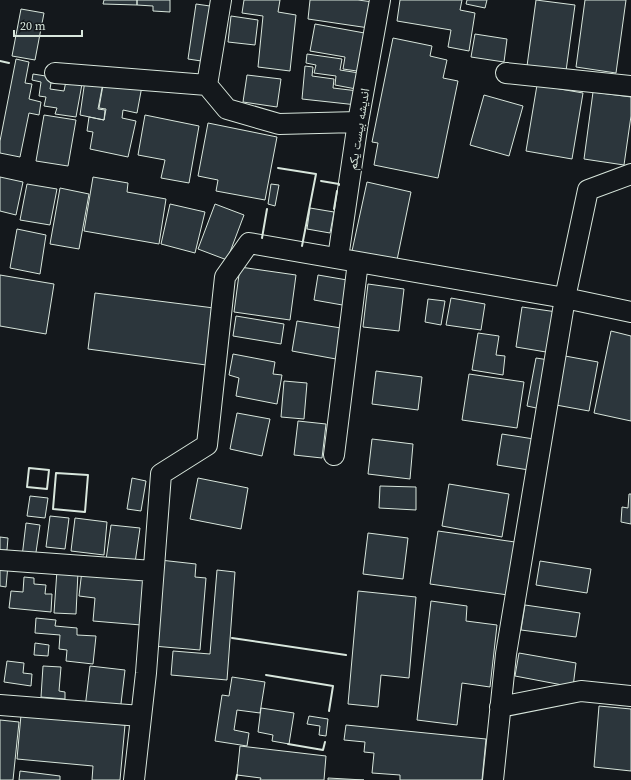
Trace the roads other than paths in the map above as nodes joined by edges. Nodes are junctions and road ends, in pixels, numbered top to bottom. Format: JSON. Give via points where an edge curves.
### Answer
{"nodes":[{"id":1,"x":222,"y":0,"type":"edge"},
{"id":2,"x":380,"y":0,"type":"edge"},
{"id":3,"x":55,"y":73,"type":"dead end"},
{"id":4,"x":506,"y":73,"type":"dead end"},
{"id":5,"x":207,"y":85,"type":"junction"},
{"id":6,"x":631,"y":86,"type":"edge"},
{"id":7,"x":358,"y":122,"type":"junction"},
{"id":8,"x":631,"y":174,"type":"edge"},
{"id":9,"x":338,"y":258,"type":"junction"},
{"id":10,"x":358,"y":262,"type":"junction"},
{"id":11,"x":564,"y":298,"type":"junction"},
{"id":12,"x":631,"y":312,"type":"edge"},
{"id":13,"x":334,"y":455,"type":"dead end"},
{"id":14,"x":0,"y":560,"type":"edge"},
{"id":15,"x":153,"y":570,"type":"junction"},
{"id":16,"x":631,"y":696,"type":"edge"},
{"id":17,"x":0,"y":705,"type":"edge"},
{"id":18,"x":500,"y":707,"type":"junction"},
{"id":19,"x":141,"y":716,"type":"junction"},
{"id":20,"x":134,"y":780,"type":"edge"},
{"id":21,"x":492,"y":780,"type":"edge"}],
"edges":[{"from":1,"to":5,"type":"street"},
{"from":2,"to":7,"type":"street","name":"اندیشه بیست یکم"},
{"from":3,"to":5,"type":"street"},
{"from":4,"to":6,"type":"street"},
{"from":5,"to":7,"type":"street","via":[[228,109],[279,124]]},
{"from":7,"to":9,"type":"street","name":"اندیشه بیست یکم"},
{"from":8,"to":11,"type":"street","via":[[588,190]]},
{"from":9,"to":10,"type":"street"},
{"from":9,"to":15,"type":"street","via":[[249,243],[225,277],[207,445],[161,474]]},
{"from":10,"to":11,"type":"street"},
{"from":10,"to":13,"type":"street"},
{"from":11,"to":12,"type":"street"},
{"from":11,"to":18,"type":"street","via":[[506,654]]},
{"from":14,"to":15,"type":"street"},
{"from":15,"to":19,"type":"street"},
{"from":16,"to":18,"type":"street","via":[[581,691]]},
{"from":17,"to":19,"type":"street"},
{"from":18,"to":21,"type":"street"},
{"from":19,"to":20,"type":"street"}]}
